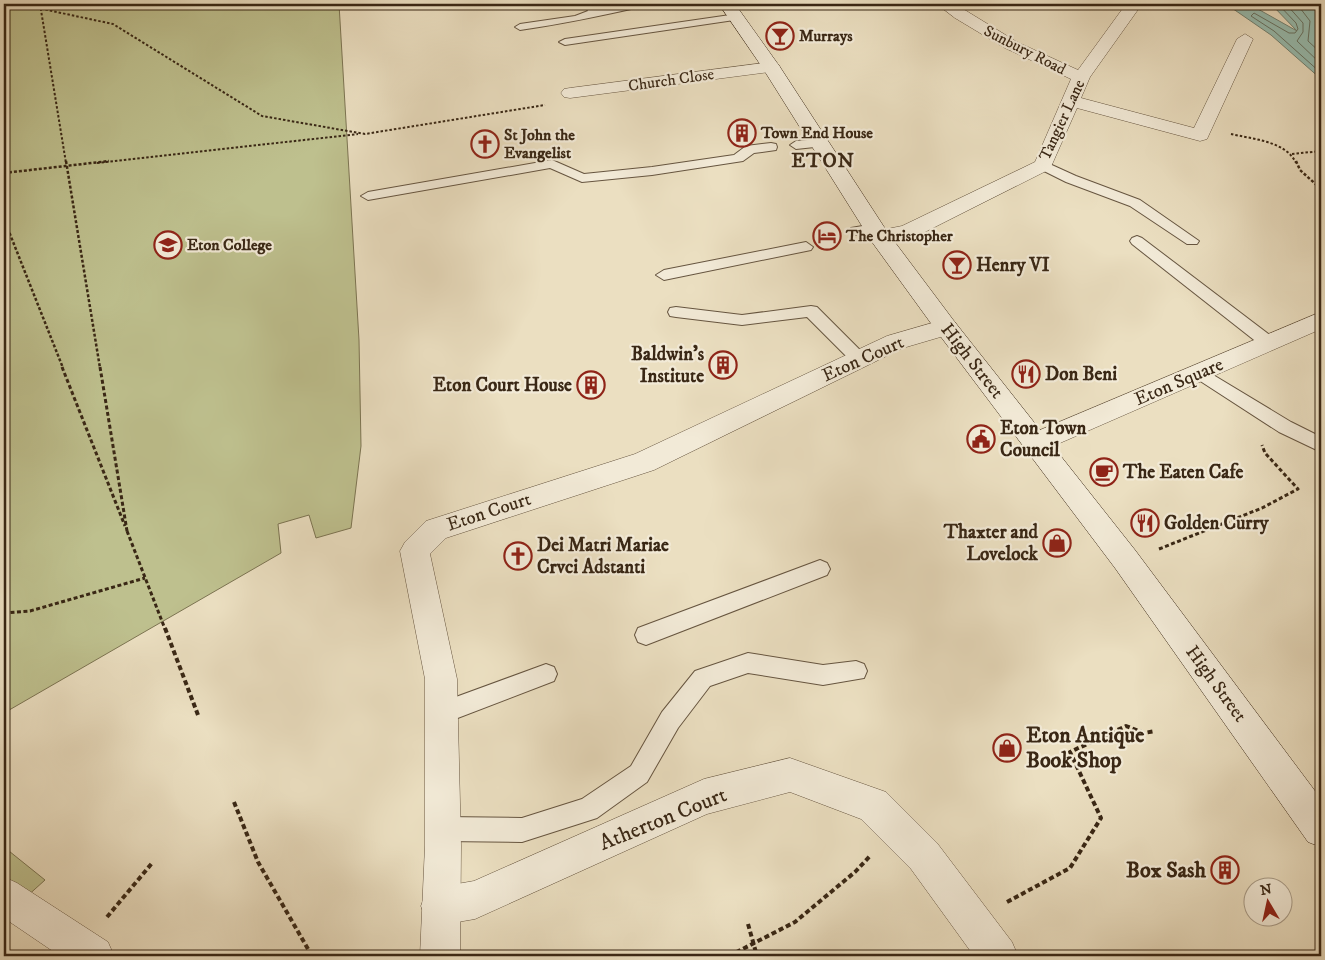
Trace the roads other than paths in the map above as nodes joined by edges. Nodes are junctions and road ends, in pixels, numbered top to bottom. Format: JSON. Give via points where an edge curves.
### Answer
{"nodes":[{"id":1,"x":640,"y":4,"type":"edge"},
{"id":2,"x":945,"y":4,"type":"edge"},
{"id":3,"x":1134,"y":4,"type":"edge"},
{"id":4,"x":592,"y":8,"type":"edge"},
{"id":5,"x":732,"y":10,"type":"edge"},
{"id":6,"x":520,"y":27,"type":"dead end"},
{"id":7,"x":1245,"y":39,"type":"dead end"},
{"id":8,"x":565,"y":42,"type":"dead end"},
{"id":9,"x":771,"y":66,"type":"junction"},
{"id":10,"x":1081,"y":77,"type":"junction"},
{"id":11,"x":570,"y":93,"type":"dead end"},
{"id":12,"x":1071,"y":101,"type":"junction"},
{"id":13,"x":819,"y":143,"type":"junction"},
{"id":14,"x":796,"y":145,"type":"dead end"},
{"id":15,"x":771,"y":147,"type":"dead end"},
{"id":16,"x":1043,"y":165,"type":"junction"},
{"id":17,"x":368,"y":196,"type":"dead end"},
{"id":18,"x":870,"y":232,"type":"junction"},
{"id":19,"x":1137,"y":241,"type":"dead end"},
{"id":20,"x":1192,"y":241,"type":"dead end"},
{"id":21,"x":806,"y":247,"type":"dead end"},
{"id":22,"x":664,"y":275,"type":"dead end"},
{"id":23,"x":676,"y":312,"type":"dead end"},
{"id":24,"x":1321,"y":320,"type":"edge"},
{"id":25,"x":946,"y":327,"type":"junction"},
{"id":26,"x":1269,"y":343,"type":"junction"},
{"id":27,"x":859,"y":359,"type":"junction"},
{"id":28,"x":1200,"y":373,"type":"junction"},
{"id":29,"x":1035,"y":443,"type":"junction"},
{"id":30,"x":1321,"y":445,"type":"edge"},
{"id":31,"x":820,"y":569,"type":"dead end"},
{"id":32,"x":646,"y":635,"type":"dead end"},
{"id":33,"x":856,"y":670,"type":"dead end"},
{"id":34,"x":546,"y":674,"type":"dead end"},
{"id":35,"x":442,"y":713,"type":"junction"},
{"id":36,"x":443,"y":829,"type":"junction"},
{"id":37,"x":1321,"y":829,"type":"edge"},
{"id":38,"x":4,"y":896,"type":"edge"},
{"id":39,"x":440,"y":906,"type":"junction"},
{"id":40,"x":88,"y":952,"type":"edge"},
{"id":41,"x":440,"y":956,"type":"edge"},
{"id":42,"x":998,"y":956,"type":"edge"}],
"edges":[{"from":1,"to":4,"type":"lane","via":[[618,10]]},
{"from":2,"to":10,"type":"street","name":"Sunbury Road","via":[[970,22]]},
{"from":3,"to":10,"type":"street","name":"Tangier Lane"},
{"from":4,"to":6,"type":"lane","via":[[577,19]]},
{"from":5,"to":8,"type":"lane"},
{"from":5,"to":9,"type":"street","name":"High Street"},
{"from":7,"to":12,"type":"street","via":[[1199,136]]},
{"from":9,"to":11,"type":"street","name":"Church Close"},
{"from":9,"to":13,"type":"street","name":"High Street"},
{"from":10,"to":12,"type":"street","name":"Tangier Lane"},
{"from":12,"to":16,"type":"street","name":"Tangier Lane"},
{"from":13,"to":14,"type":"lane"},
{"from":13,"to":18,"type":"street","name":"High Street"},
{"from":15,"to":17,"type":"lane","via":[[751,149],[738,158],[582,178],[552,164]]},
{"from":16,"to":18,"type":"street","name":"Tangier Lane","via":[[908,232]]},
{"from":16,"to":20,"type":"lane","via":[[1135,203]]},
{"from":18,"to":25,"type":"street","name":"High Street"},
{"from":19,"to":26,"type":"lane"},
{"from":21,"to":22,"type":"lane"},
{"from":23,"to":27,"type":"lane","via":[[742,320],[811,311]]},
{"from":24,"to":26,"type":"street","name":"Eton Square"},
{"from":25,"to":27,"type":"street","name":"Eton Court","via":[[896,342]]},
{"from":25,"to":29,"type":"street","name":"High Street"},
{"from":26,"to":28,"type":"street","name":"Eton Square"},
{"from":27,"to":35,"type":"street","name":"Eton Court","via":[[644,462],[436,529],[415,551],[441,679]]},
{"from":28,"to":29,"type":"street","name":"Eton Square"},
{"from":28,"to":30,"type":"lane","via":[[1285,427]]},
{"from":29,"to":37,"type":"street","name":"High Street","via":[[1125,559]]},
{"from":31,"to":32,"type":"lane"},
{"from":33,"to":36,"type":"lane","via":[[824,676],[748,663],[703,678],[670,720],[640,774],[588,809],[522,830]]},
{"from":34,"to":35,"type":"lane"},
{"from":35,"to":36,"type":"street","name":"Eton Court"},
{"from":36,"to":39,"type":"street","name":"Eton Court"},
{"from":38,"to":40,"type":"street"},
{"from":39,"to":41,"type":"street","name":"Eton Court"},
{"from":39,"to":42,"type":"street","name":"Atherton Court","via":[[475,900],[704,797],[790,775],[872,805],[924,856]]}]}
